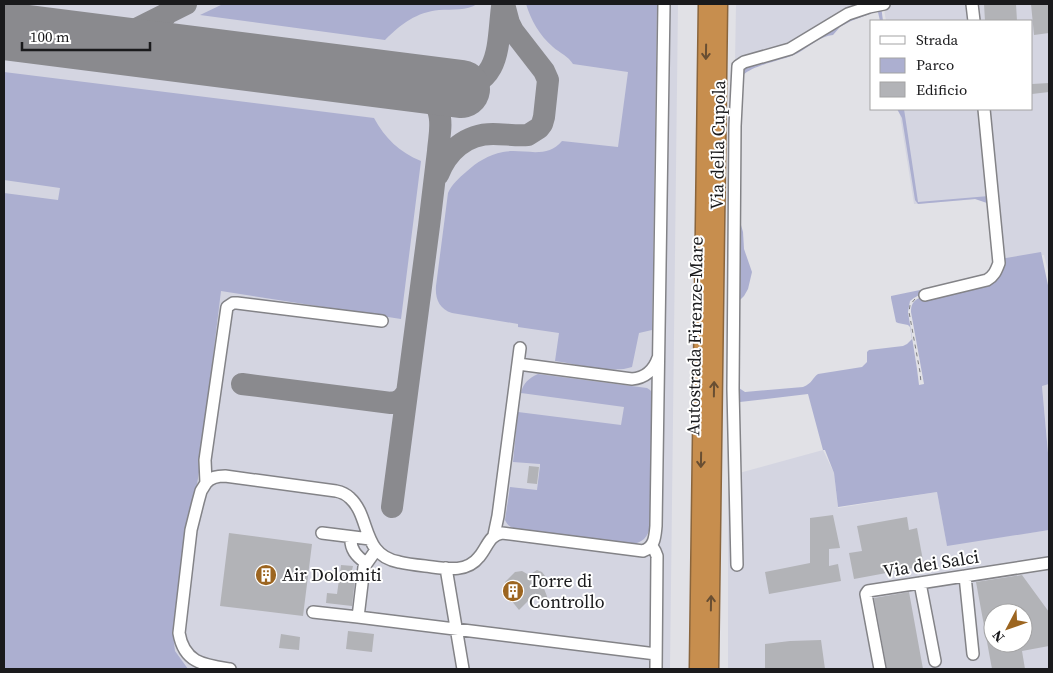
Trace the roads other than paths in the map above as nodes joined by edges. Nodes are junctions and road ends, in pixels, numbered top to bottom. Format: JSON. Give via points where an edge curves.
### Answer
{"nodes":[{"id":1,"x":664,"y":4,"type":"edge"},
{"id":2,"x":707,"y":4,"type":"edge"},
{"id":3,"x":719,"y":4,"type":"edge"},
{"id":4,"x":884,"y":4,"type":"edge"},
{"id":5,"x":972,"y":4,"type":"edge"},
{"id":6,"x":974,"y":20,"type":"edge"},
{"id":7,"x":984,"y":110,"type":"edge"},
{"id":8,"x":925,"y":295,"type":"road end"},
{"id":9,"x":382,"y":321,"type":"dead end"},
{"id":10,"x":520,"y":348,"type":"dead end"},
{"id":11,"x":658,"y":357,"type":"junction"},
{"id":12,"x":518,"y":364,"type":"junction"},
{"id":13,"x":206,"y":482,"type":"junction"},
{"id":14,"x":322,"y":533,"type":"dead end"},
{"id":15,"x":494,"y":535,"type":"junction"},
{"id":16,"x":351,"y":537,"type":"junction"},
{"id":17,"x":370,"y":540,"type":"junction"},
{"id":18,"x":652,"y":546,"type":"junction"},
{"id":19,"x":376,"y":550,"type":"junction"},
{"id":20,"x":366,"y":563,"type":"junction"},
{"id":21,"x":1049,"y":563,"type":"edge"},
{"id":22,"x":737,"y":564,"type":"dead end"},
{"id":23,"x":446,"y":568,"type":"junction"},
{"id":24,"x":965,"y":576,"type":"junction"},
{"id":25,"x":920,"y":583,"type":"junction"},
{"id":26,"x":313,"y":612,"type":"dead end"},
{"id":27,"x":358,"y":617,"type":"junction"},
{"id":28,"x":456,"y":629,"type":"junction"},
{"id":29,"x":656,"y":654,"type":"junction"},
{"id":30,"x":974,"y":654,"type":"dead end"},
{"id":31,"x":935,"y":661,"type":"dead end"},
{"id":32,"x":230,"y":669,"type":"edge"},
{"id":33,"x":463,"y":669,"type":"edge"},
{"id":34,"x":656,"y":669,"type":"edge"},
{"id":35,"x":698,"y":669,"type":"edge"},
{"id":36,"x":710,"y":669,"type":"edge"},
{"id":37,"x":880,"y":669,"type":"edge"}],
"edges":[{"from":1,"to":11,"type":"street"},
{"from":2,"to":35,"type":"highway","name":"Autostrada Firenze-Mare","one_way":true},
{"from":36,"to":3,"type":"highway","name":"Autostrada Firenze-Mare","one_way":true},
{"from":4,"to":22,"type":"street","name":"Via della Cupola","via":[[848,14],[790,49],[738,66],[733,389]]},
{"from":5,"to":6,"type":"street"},
{"from":7,"to":8,"type":"street","via":[[999,264],[987,280]]},
{"from":9,"to":13,"type":"street","via":[[238,303],[227,307],[205,460]]},
{"from":10,"to":12,"type":"street"},
{"from":11,"to":12,"type":"street","via":[[650,372],[632,379]]},
{"from":11,"to":18,"type":"street","via":[[656,534]]},
{"from":12,"to":15,"type":"street"},
{"from":13,"to":17,"type":"street","via":[[221,476],[336,491],[354,503]]},
{"from":13,"to":32,"type":"street","via":[[192,530],[179,633],[184,650],[197,662]]},
{"from":14,"to":16,"type":"street"},
{"from":15,"to":18,"type":"street","via":[[505,533],[643,551]]},
{"from":15,"to":23,"type":"street","via":[[476,561],[461,568]]},
{"from":16,"to":17,"type":"street"},
{"from":16,"to":20,"type":"street","via":[[352,548]]},
{"from":17,"to":19,"type":"street"},
{"from":18,"to":29,"type":"street","via":[[657,556]]},
{"from":19,"to":20,"type":"street"},
{"from":19,"to":23,"type":"street","via":[[392,560]]},
{"from":20,"to":27,"type":"street"},
{"from":21,"to":24,"type":"street","name":"Via dei Salci"},
{"from":23,"to":28,"type":"street"},
{"from":24,"to":25,"type":"street","name":"Via dei Salci"},
{"from":24,"to":30,"type":"street"},
{"from":25,"to":31,"type":"street"},
{"from":25,"to":37,"type":"street","name":"Via dei Salci","via":[[868,591],[866,594]]},
{"from":26,"to":27,"type":"street"},
{"from":27,"to":28,"type":"street"},
{"from":28,"to":29,"type":"street"},
{"from":28,"to":33,"type":"street"},
{"from":29,"to":34,"type":"street"}]}
